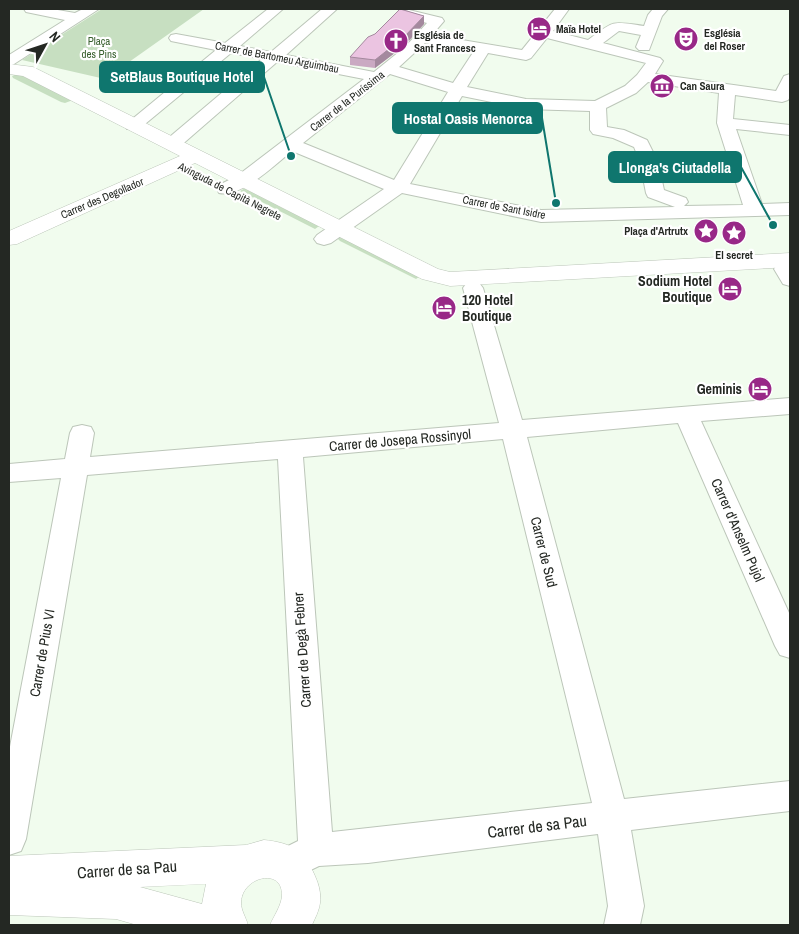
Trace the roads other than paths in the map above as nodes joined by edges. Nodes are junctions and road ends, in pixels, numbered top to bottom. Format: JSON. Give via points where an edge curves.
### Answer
{"nodes":[{"id":1,"x":31,"y":9,"type":"edge"},
{"id":2,"x":92,"y":9,"type":"edge"},
{"id":3,"x":276,"y":9,"type":"edge"},
{"id":4,"x":330,"y":9,"type":"edge"},
{"id":5,"x":562,"y":9,"type":"edge"},
{"id":6,"x":662,"y":9,"type":"edge"},
{"id":7,"x":409,"y":14,"type":"edge"},
{"id":8,"x":78,"y":18,"type":"junction"},
{"id":9,"x":650,"y":32,"type":"junction"},
{"id":10,"x":544,"y":33,"type":"junction"},
{"id":11,"x":176,"y":38,"type":"dead end"},
{"id":12,"x":420,"y":38,"type":"junction"},
{"id":13,"x":592,"y":44,"type":"junction"},
{"id":14,"x":229,"y":47,"type":"junction"},
{"id":15,"x":484,"y":49,"type":"junction"},
{"id":16,"x":13,"y":56,"type":"edge"},
{"id":17,"x":274,"y":56,"type":"junction"},
{"id":18,"x":640,"y":57,"type":"junction"},
{"id":19,"x":9,"y":69,"type":"edge"},
{"id":20,"x":382,"y":73,"type":"junction"},
{"id":21,"x":646,"y":77,"type":"junction"},
{"id":22,"x":790,"y":79,"type":"edge"},
{"id":23,"x":9,"y":80,"type":"edge"},
{"id":24,"x":728,"y":88,"type":"junction"},
{"id":25,"x":458,"y":90,"type":"junction"},
{"id":26,"x":89,"y":102,"type":"junction"},
{"id":27,"x":598,"y":106,"type":"junction"},
{"id":28,"x":70,"y":110,"type":"junction"},
{"id":29,"x":725,"y":123,"type":"junction"},
{"id":30,"x":124,"y":129,"type":"junction"},
{"id":31,"x":790,"y":130,"type":"edge"},
{"id":32,"x":172,"y":144,"type":"junction"},
{"id":33,"x":291,"y":144,"type":"junction"},
{"id":34,"x":187,"y":160,"type":"junction"},
{"id":35,"x":235,"y":185,"type":"junction"},
{"id":36,"x":399,"y":187,"type":"junction"},
{"id":37,"x":679,"y":202,"type":"dead end"},
{"id":38,"x":754,"y":208,"type":"junction"},
{"id":39,"x":790,"y":209,"type":"edge"},
{"id":40,"x":331,"y":233,"type":"junction"},
{"id":41,"x":9,"y":239,"type":"edge"},
{"id":42,"x":787,"y":268,"type":"edge"},
{"id":43,"x":462,"y":284,"type":"junction"},
{"id":44,"x":790,"y":406,"type":"edge"},
{"id":45,"x":686,"y":414,"type":"junction"},
{"id":46,"x":512,"y":430,"type":"junction"},
{"id":47,"x":82,"y":433,"type":"dead end"},
{"id":48,"x":284,"y":450,"type":"junction"},
{"id":49,"x":76,"y":467,"type":"junction"},
{"id":50,"x":9,"y":473,"type":"edge"},
{"id":51,"x":790,"y":646,"type":"edge"},
{"id":52,"x":790,"y":796,"type":"edge"},
{"id":53,"x":612,"y":817,"type":"junction"},
{"id":54,"x":9,"y":840,"type":"edge"},
{"id":55,"x":245,"y":863,"type":"junction"},
{"id":56,"x":9,"y":875,"type":"edge"},
{"id":57,"x":302,"y":892,"type":"edge"},
{"id":58,"x":9,"y":896,"type":"edge"},
{"id":59,"x":207,"y":925,"type":"edge"},
{"id":60,"x":228,"y":925,"type":"edge"},
{"id":61,"x":622,"y":925,"type":"edge"}],
"edges":[{"from":1,"to":8,"type":"street"},
{"from":2,"to":8,"type":"street"},
{"from":3,"to":14,"type":"street"},
{"from":4,"to":17,"type":"street"},
{"from":5,"to":10,"type":"street"},
{"from":6,"to":9,"type":"street","via":[[655,15]]},
{"from":7,"to":12,"type":"street","name":"Carrer de la Puríssima","via":[[437,21]]},
{"from":8,"to":16,"type":"street"},
{"from":9,"to":13,"type":"street","via":[[616,26]]},
{"from":9,"to":18,"type":"street"},
{"from":10,"to":13,"type":"street"},
{"from":10,"to":15,"type":"street","via":[[526,56]]},
{"from":11,"to":14,"type":"street","name":"Carrer de Bartomeu Arguimbau"},
{"from":12,"to":15,"type":"street"},
{"from":12,"to":20,"type":"street","name":"Carrer de la Puríssima"},
{"from":13,"to":18,"type":"street"},
{"from":14,"to":17,"type":"street","name":"Carrer de Bartomeu Arguimbau"},
{"from":14,"to":30,"type":"street"},
{"from":15,"to":25,"type":"street"},
{"from":17,"to":20,"type":"street","name":"Carrer de Bartomeu Arguimbau"},
{"from":17,"to":32,"type":"street"},
{"from":18,"to":21,"type":"street","via":[[655,61]]},
{"from":19,"to":26,"type":"street","name":"Avinguda de Capità Negrete","via":[[27,71]]},
{"from":20,"to":25,"type":"street","name":"Carrer de Bartomeu Arguimbau"},
{"from":20,"to":33,"type":"street","name":"Carrer de la Puríssima"},
{"from":21,"to":24,"type":"street"},
{"from":21,"to":27,"type":"street","via":[[633,90]]},
{"from":22,"to":24,"type":"street","via":[[782,98]]},
{"from":23,"to":28,"type":"street","name":"Avinguda de Capità Negrete"},
{"from":24,"to":29,"type":"street"},
{"from":25,"to":27,"type":"street","name":"Carrer de Bartomeu Arguimbau","via":[[526,104]]},
{"from":25,"to":36,"type":"street"},
{"from":26,"to":28,"type":"street"},
{"from":26,"to":30,"type":"street","name":"Avinguda de Capità Negrete"},
{"from":27,"to":37,"type":"street","via":[[599,130],[641,144],[649,162],[655,193]]},
{"from":28,"to":30,"type":"street","name":"Avinguda de Capità Negrete"},
{"from":29,"to":31,"type":"street"},
{"from":29,"to":38,"type":"street"},
{"from":30,"to":32,"type":"street","name":"Avinguda de Capità Negrete"},
{"from":30,"to":34,"type":"street","name":"Avinguda de Capità Negrete"},
{"from":32,"to":34,"type":"street","name":"Avinguda de Capità Negrete"},
{"from":33,"to":35,"type":"street","name":"Carrer de la Puríssima"},
{"from":33,"to":36,"type":"street","name":"Carrer de Sant Isidre"},
{"from":34,"to":35,"type":"street","name":"Avinguda de Capità Negrete"},
{"from":34,"to":41,"type":"street","name":"Carrer des Degollador"},
{"from":35,"to":40,"type":"street","name":"Avinguda de Capità Negrete"},
{"from":36,"to":38,"type":"street","name":"Carrer de Sant Isidre","via":[[542,216]]},
{"from":36,"to":40,"type":"street"},
{"from":38,"to":39,"type":"street","name":"Carrer de Sant Isidre"},
{"from":40,"to":43,"type":"street","name":"Avinguda de Capità Negrete"},
{"from":42,"to":43,"type":"street","name":"Avinguda de Capità Negrete"},
{"from":43,"to":46,"type":"street","name":"Carrer de Sud"},
{"from":44,"to":45,"type":"street","name":"Carrer de Josepa Rossinyol"},
{"from":45,"to":46,"type":"street","name":"Carrer de Josepa Rossinyol"},
{"from":45,"to":51,"type":"street","name":"Carrer d'Anselm Pujol"},
{"from":46,"to":48,"type":"street","name":"Carrer de Josepa Rossinyol"},
{"from":46,"to":53,"type":"street","name":"Carrer de Sud"},
{"from":47,"to":49,"type":"street","name":"Carrer de Pius VI"},
{"from":48,"to":49,"type":"street","name":"Carrer de Josepa Rossinyol"},
{"from":48,"to":57,"type":"street","name":"Carrer de Degà Febrer"},
{"from":49,"to":50,"type":"street","name":"Carrer de Josepa Rossinyol"},
{"from":49,"to":54,"type":"street","name":"Carrer de Pius VI"},
{"from":52,"to":53,"type":"street","name":"Carrer de sa Pau"},
{"from":53,"to":57,"type":"street","name":"Carrer de sa Pau","via":[[368,846]]},
{"from":53,"to":61,"type":"street","name":"Carrer de Sud","via":[[626,906]]},
{"from":55,"to":56,"type":"street","name":"Carrer de sa Pau"},
{"from":55,"to":57,"type":"street","name":"Carrer de sa Pau","via":[[266,858],[277,860]]},
{"from":55,"to":60,"type":"street","via":[[229,877],[224,887],[221,907]]},
{"from":58,"to":59,"type":"street","name":"Carrer de sa Pau","via":[[116,900]]}]}
